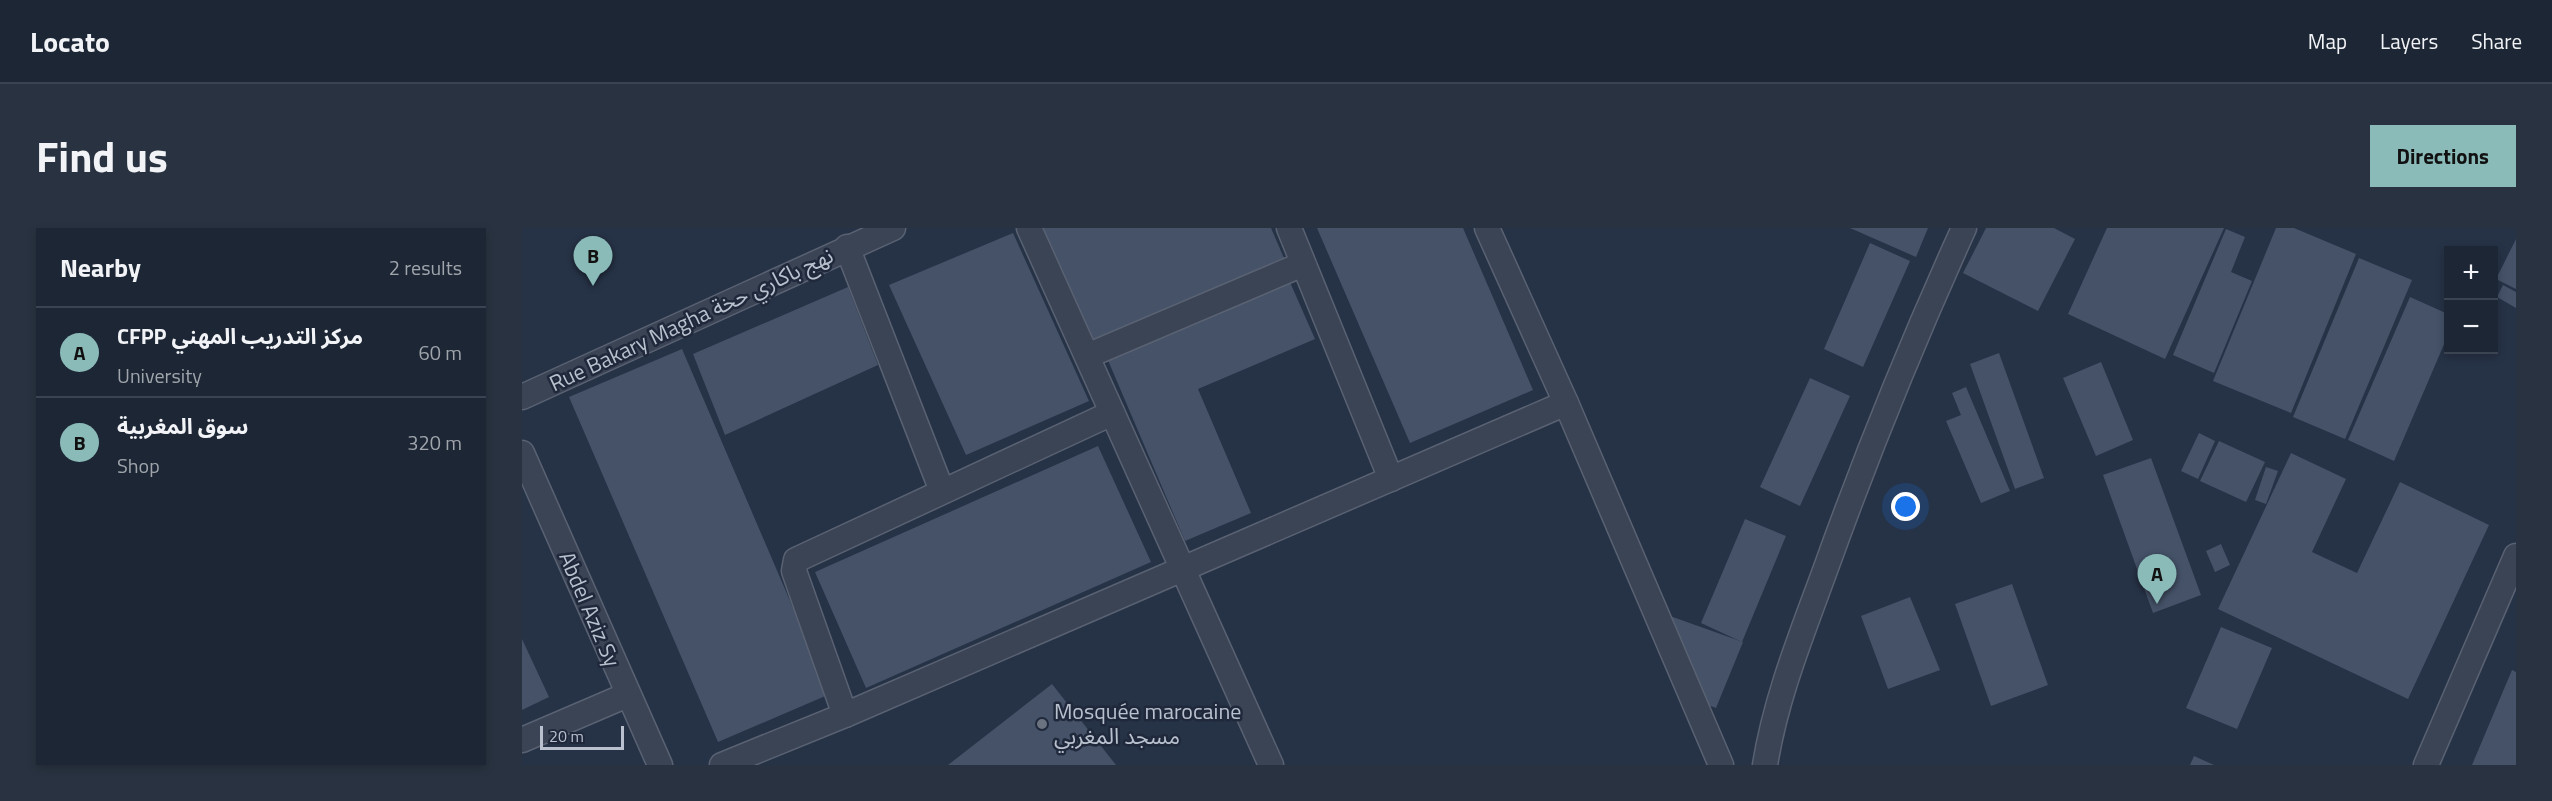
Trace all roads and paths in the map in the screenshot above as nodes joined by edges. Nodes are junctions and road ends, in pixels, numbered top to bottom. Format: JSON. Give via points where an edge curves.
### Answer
{"nodes":[{"id":1,"x":893,"y":228,"type":"edge"},
{"id":2,"x":1029,"y":228,"type":"edge"},
{"id":3,"x":1289,"y":228,"type":"edge"},
{"id":4,"x":1487,"y":228,"type":"edge"},
{"id":5,"x":1964,"y":228,"type":"edge"},
{"id":6,"x":847,"y":247,"type":"junction"},
{"id":7,"x":1303,"y":264,"type":"junction"},
{"id":8,"x":1087,"y":356,"type":"junction"},
{"id":9,"x":522,"y":397,"type":"edge"},
{"id":10,"x":1566,"y":403,"type":"junction"},
{"id":11,"x":1112,"y":413,"type":"junction"},
{"id":12,"x":522,"y":453,"type":"edge"},
{"id":13,"x":1390,"y":479,"type":"junction"},
{"id":14,"x":942,"y":491,"type":"junction"},
{"id":15,"x":2516,"y":556,"type":"edge"},
{"id":16,"x":1182,"y":569,"type":"junction"},
{"id":17,"x":627,"y":694,"type":"junction"},
{"id":18,"x":846,"y":715,"type":"junction"},
{"id":19,"x":522,"y":740,"type":"edge"},
{"id":20,"x":660,"y":765,"type":"edge"},
{"id":21,"x":722,"y":765,"type":"edge"},
{"id":22,"x":1271,"y":765,"type":"edge"},
{"id":23,"x":1721,"y":765,"type":"edge"},
{"id":24,"x":1765,"y":765,"type":"edge"},
{"id":25,"x":2426,"y":765,"type":"edge"}],
"edges":[{"from":1,"to":6,"type":"street","name":"Rue Bakary Magha نهج باكاري حخة"},
{"from":2,"to":8,"type":"street"},
{"from":3,"to":7,"type":"street"},
{"from":4,"to":10,"type":"street"},
{"from":5,"to":24,"type":"street","via":[[1918,329],[1844,518],[1786,678]]},
{"from":6,"to":9,"type":"street","name":"Rue Bakary Magha نهج باكاري حخة"},
{"from":6,"to":14,"type":"street"},
{"from":7,"to":8,"type":"street"},
{"from":7,"to":13,"type":"street"},
{"from":8,"to":11,"type":"street"},
{"from":10,"to":13,"type":"street"},
{"from":10,"to":23,"type":"street"},
{"from":11,"to":14,"type":"street"},
{"from":11,"to":16,"type":"street"},
{"from":12,"to":17,"type":"street","name":"Abdel Aziz Sy"},
{"from":13,"to":16,"type":"street"},
{"from":14,"to":18,"type":"street","via":[[796,560],[794,571]]},
{"from":15,"to":25,"type":"street"},
{"from":16,"to":18,"type":"street"},
{"from":16,"to":22,"type":"street"},
{"from":17,"to":19,"type":"street"},
{"from":17,"to":20,"type":"street","name":"Abdel Aziz Sy"},
{"from":18,"to":21,"type":"street"}]}
